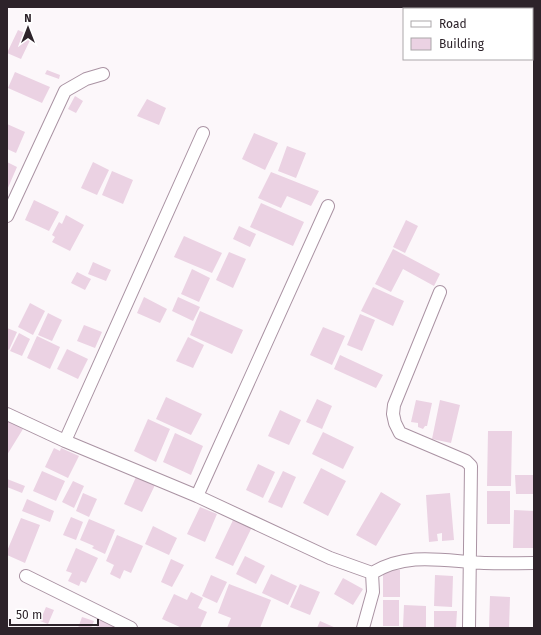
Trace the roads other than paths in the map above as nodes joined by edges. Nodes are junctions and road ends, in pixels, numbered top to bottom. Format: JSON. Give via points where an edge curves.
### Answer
{"nodes":[{"id":1,"x":103,"y":74,"type":"dead end"},
{"id":2,"x":203,"y":133,"type":"dead end"},
{"id":3,"x":328,"y":206,"type":"dead end"},
{"id":4,"x":7,"y":216,"type":"edge"},
{"id":5,"x":440,"y":292,"type":"dead end"},
{"id":6,"x":7,"y":414,"type":"edge"},
{"id":7,"x":65,"y":441,"type":"junction"},
{"id":8,"x":198,"y":496,"type":"junction"},
{"id":9,"x":469,"y":562,"type":"junction"},
{"id":10,"x":534,"y":563,"type":"edge"},
{"id":11,"x":372,"y":573,"type":"junction"},
{"id":12,"x":26,"y":576,"type":"dead end"},
{"id":13,"x":131,"y":628,"type":"edge"},
{"id":14,"x":363,"y":628,"type":"edge"},
{"id":15,"x":468,"y":628,"type":"edge"}],
"edges":[{"from":1,"to":4,"type":"street","via":[[86,79],[65,91]]},
{"from":2,"to":7,"type":"street"},
{"from":3,"to":8,"type":"street"},
{"from":5,"to":9,"type":"street","via":[[394,405],[393,414],[396,428],[400,433],[430,444],[466,461],[471,466]]},
{"from":6,"to":7,"type":"street"},
{"from":7,"to":8,"type":"street"},
{"from":8,"to":11,"type":"street","via":[[330,558]]},
{"from":9,"to":10,"type":"street"},
{"from":9,"to":11,"type":"street","via":[[435,558],[405,560],[384,566]]},
{"from":9,"to":15,"type":"street"},
{"from":11,"to":14,"type":"street","via":[[373,592]]},
{"from":12,"to":13,"type":"street"}]}
